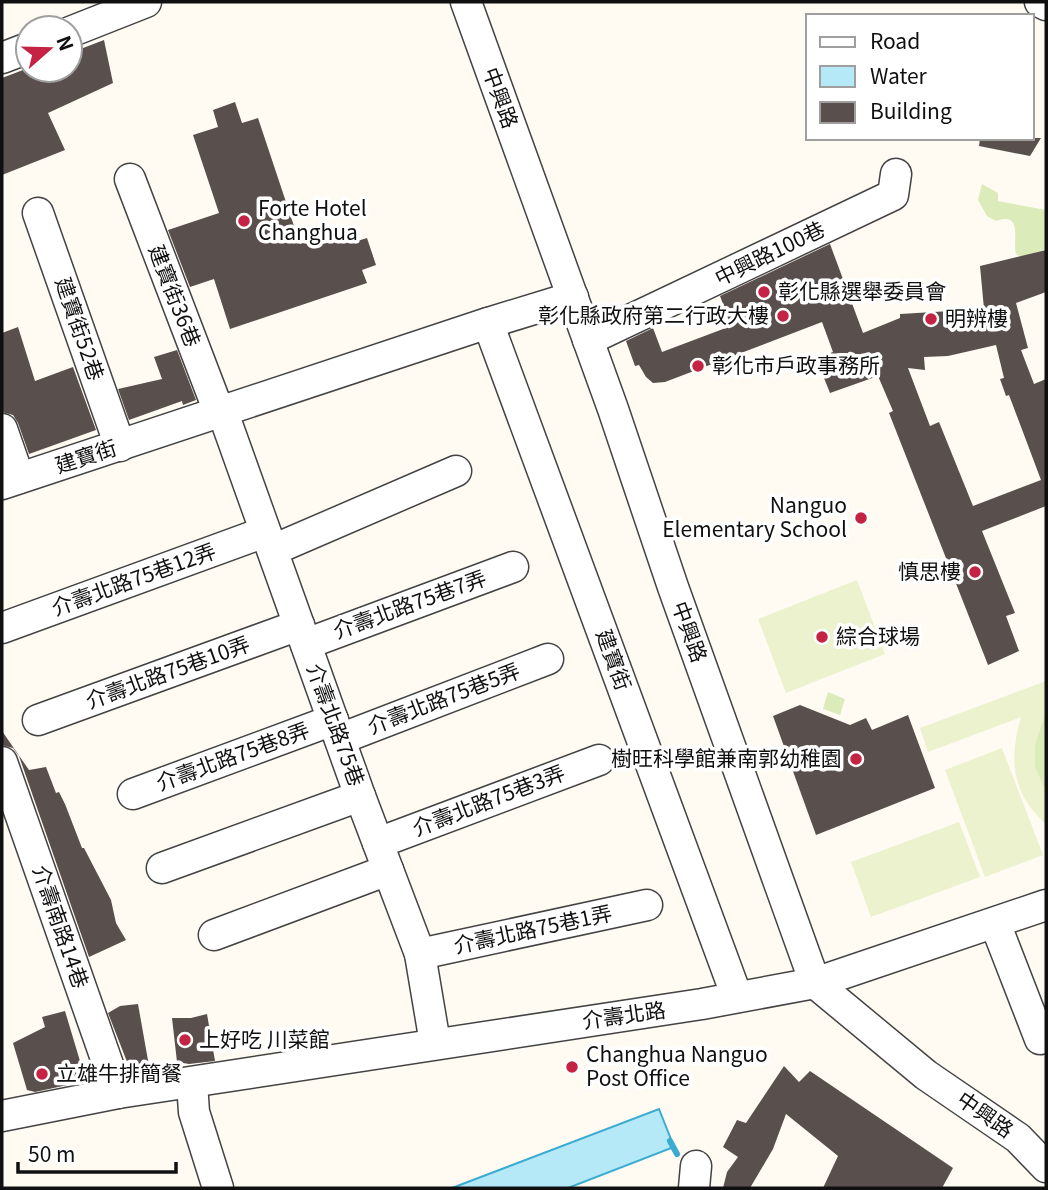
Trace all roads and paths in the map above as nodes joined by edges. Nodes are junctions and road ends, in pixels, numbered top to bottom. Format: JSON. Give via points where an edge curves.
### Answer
{"nodes":[{"id":1,"x":146,"y":2,"type":"edge"},
{"id":2,"x":466,"y":2,"type":"edge"},
{"id":3,"x":1040,"y":2,"type":"edge"},
{"id":4,"x":1046,"y":5,"type":"edge"},
{"id":5,"x":84,"y":26,"type":"edge"},
{"id":6,"x":897,"y":174,"type":"dead end"},
{"id":7,"x":130,"y":179,"type":"dead end"},
{"id":8,"x":38,"y":213,"type":"dead end"},
{"id":9,"x":573,"y":298,"type":"junction"},
{"id":10,"x":488,"y":323,"type":"junction"},
{"id":11,"x":588,"y":340,"type":"junction"},
{"id":12,"x":220,"y":411,"type":"junction"},
{"id":13,"x":2,"y":429,"type":"edge"},
{"id":14,"x":120,"y":446,"type":"junction"},
{"id":15,"x":456,"y":471,"type":"dead end"},
{"id":16,"x":10,"y":481,"type":"edge"},
{"id":17,"x":269,"y":541,"type":"junction"},
{"id":18,"x":513,"y":567,"type":"dead end"},
{"id":19,"x":2,"y":628,"type":"edge"},
{"id":20,"x":303,"y":635,"type":"junction"},
{"id":21,"x":548,"y":659,"type":"dead end"},
{"id":22,"x":38,"y":720,"type":"dead end"},
{"id":23,"x":336,"y":729,"type":"junction"},
{"id":24,"x":599,"y":760,"type":"dead end"},
{"id":25,"x":2,"y":762,"type":"edge"},
{"id":26,"x":133,"y":794,"type":"dead end"},
{"id":27,"x":360,"y":796,"type":"junction"},
{"id":28,"x":383,"y":857,"type":"junction"},
{"id":29,"x":162,"y":868,"type":"dead end"},
{"id":30,"x":647,"y":905,"type":"dead end"},
{"id":31,"x":1046,"y":905,"type":"edge"},
{"id":32,"x":995,"y":923,"type":"junction"},
{"id":33,"x":214,"y":935,"type":"dead end"},
{"id":34,"x":419,"y":954,"type":"junction"},
{"id":35,"x":815,"y":983,"type":"junction"},
{"id":36,"x":737,"y":997,"type":"junction"},
{"id":37,"x":1046,"y":1037,"type":"edge"},
{"id":38,"x":435,"y":1043,"type":"junction"},
{"id":39,"x":192,"y":1083,"type":"junction"},
{"id":40,"x":118,"y":1093,"type":"junction"},
{"id":41,"x":2,"y":1116,"type":"edge"},
{"id":42,"x":1046,"y":1167,"type":"edge"},
{"id":43,"x":219,"y":1188,"type":"edge"}],
"edges":[{"from":1,"to":5,"type":"street"},
{"from":2,"to":9,"type":"street","name":"中興路"},
{"from":3,"to":4,"type":"street"},
{"from":6,"to":11,"type":"street","name":"中興路100巷","via":[[893,195]]},
{"from":7,"to":12,"type":"street","name":"建寶街36巷"},
{"from":8,"to":14,"type":"street","name":"建寶街52巷"},
{"from":9,"to":10,"type":"street","name":"建寶街"},
{"from":9,"to":11,"type":"street","name":"中興路"},
{"from":10,"to":12,"type":"street","name":"建寶街"},
{"from":10,"to":36,"type":"street","name":"建寶街"},
{"from":11,"to":35,"type":"street","name":"中興路"},
{"from":12,"to":14,"type":"street","name":"建寶街"},
{"from":12,"to":17,"type":"street","name":"介壽北路75巷"},
{"from":13,"to":16,"type":"street"},
{"from":14,"to":16,"type":"street","name":"建寶街"},
{"from":15,"to":17,"type":"street","name":"介壽北路75巷12弄"},
{"from":17,"to":19,"type":"street","name":"介壽北路75巷12弄"},
{"from":17,"to":20,"type":"street","name":"介壽北路75巷"},
{"from":18,"to":20,"type":"street","name":"介壽北路75巷7弄"},
{"from":20,"to":22,"type":"street","name":"介壽北路75巷10弄"},
{"from":20,"to":23,"type":"street","name":"介壽北路75巷"},
{"from":21,"to":23,"type":"street","name":"介壽北路75巷5弄"},
{"from":23,"to":26,"type":"street","name":"介壽北路75巷8弄"},
{"from":23,"to":27,"type":"street","name":"介壽北路75巷"},
{"from":24,"to":28,"type":"street","name":"介壽北路75巷3弄"},
{"from":25,"to":40,"type":"street","name":"介壽南路14巷"},
{"from":27,"to":28,"type":"street","name":"介壽北路75巷"},
{"from":27,"to":29,"type":"street"},
{"from":28,"to":33,"type":"street","name":"介壽北路75巷3弄"},
{"from":28,"to":34,"type":"street","name":"介壽北路75巷"},
{"from":30,"to":34,"type":"street","name":"介壽北路75巷1弄"},
{"from":31,"to":32,"type":"street","name":"介壽北路"},
{"from":32,"to":35,"type":"street","name":"介壽北路"},
{"from":32,"to":37,"type":"street","via":[[1040,1039]]},
{"from":34,"to":38,"type":"street","name":"介壽北路75巷"},
{"from":35,"to":36,"type":"street","name":"介壽北路"},
{"from":35,"to":42,"type":"street","name":"中興路","via":[[926,1075],[1018,1138]]},
{"from":36,"to":38,"type":"street","name":"介壽北路"},
{"from":38,"to":39,"type":"street","name":"介壽北路"},
{"from":39,"to":40,"type":"street","name":"介壽北路"},
{"from":39,"to":43,"type":"street","via":[[194,1112]]},
{"from":40,"to":41,"type":"street","name":"介壽北路"}]}
